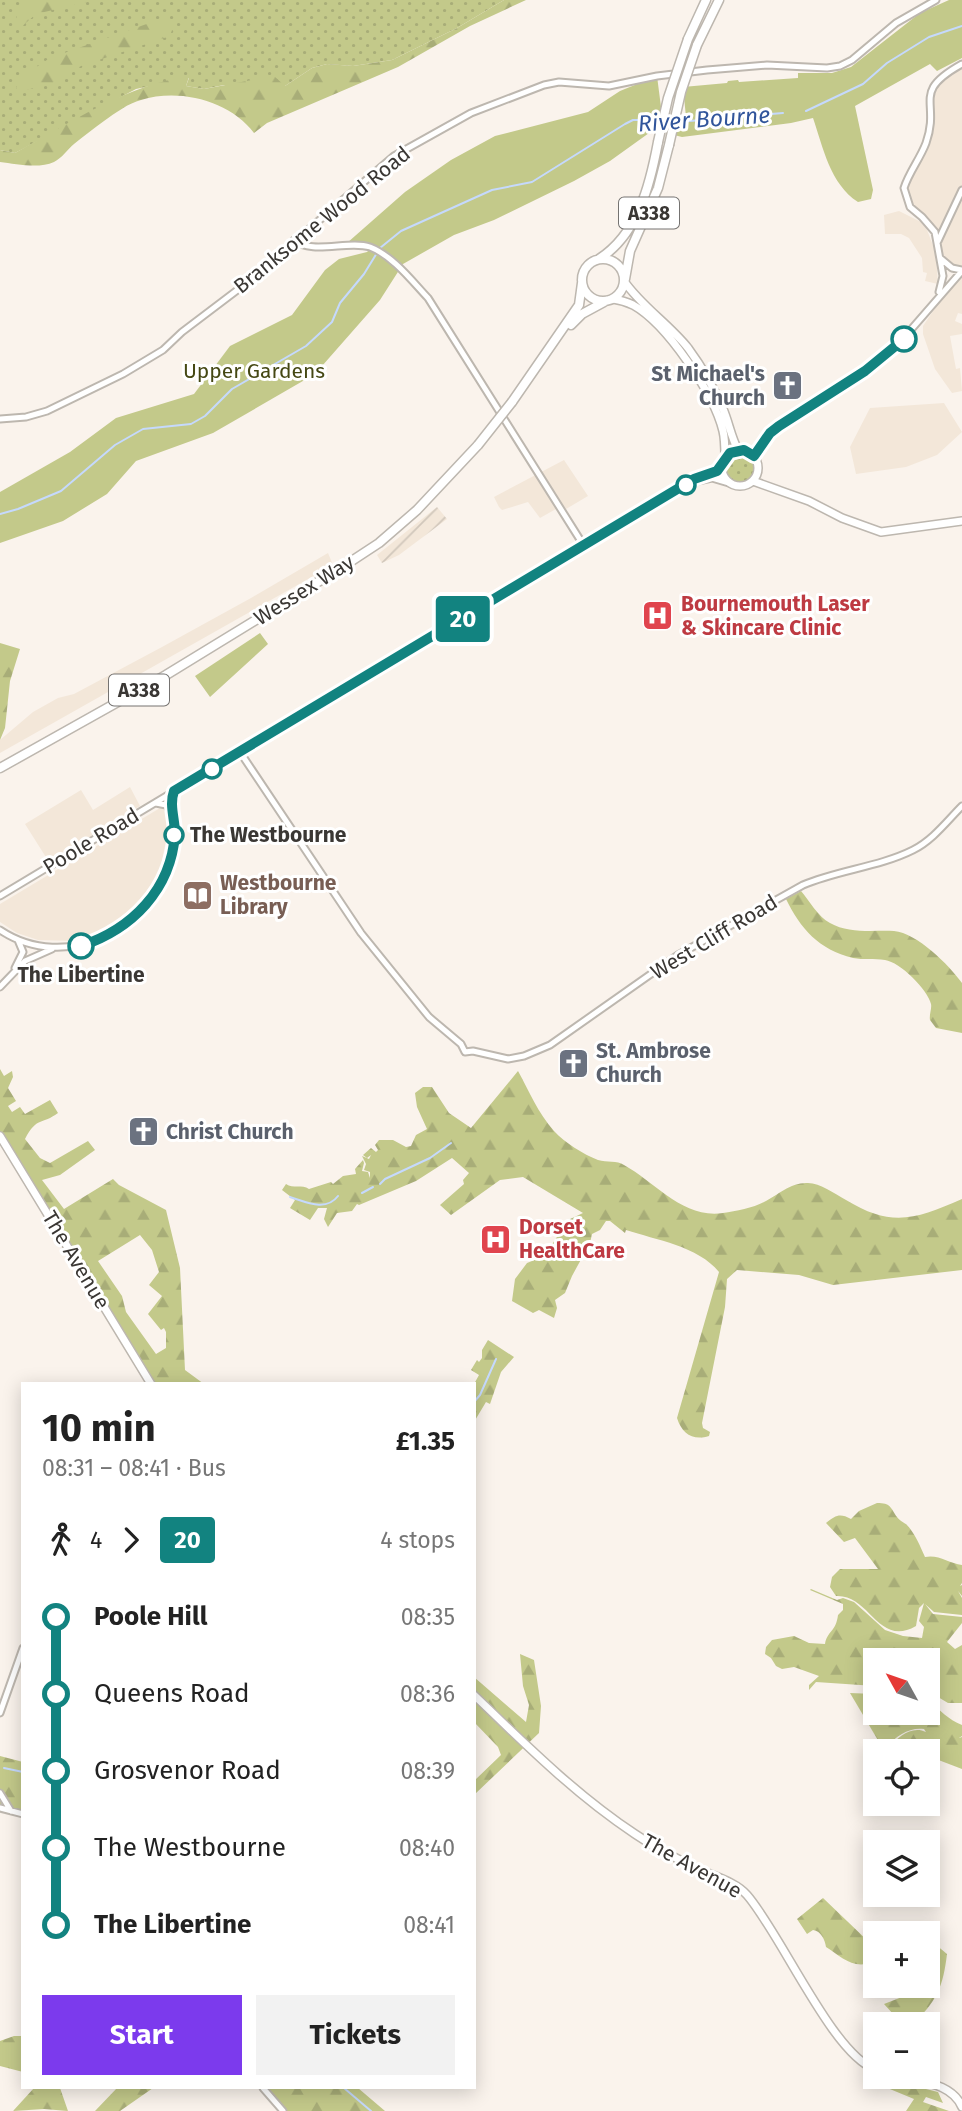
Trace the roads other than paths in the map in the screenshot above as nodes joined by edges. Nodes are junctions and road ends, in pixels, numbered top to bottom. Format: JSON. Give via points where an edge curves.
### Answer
{"nodes":[{"id":1,"x":706,"y":0,"type":"edge"},
{"id":2,"x":719,"y":0,"type":"edge"},
{"id":3,"x":936,"y":0,"type":"edge"},
{"id":4,"x":962,"y":64,"type":"edge"},
{"id":5,"x":962,"y":190,"type":"edge"},
{"id":6,"x":294,"y":240,"type":"junction"},
{"id":7,"x":938,"y":241,"type":"junction"},
{"id":8,"x":940,"y":258,"type":"junction"},
{"id":9,"x":599,"y":259,"type":"junction"},
{"id":10,"x":946,"y":264,"type":"junction"},
{"id":11,"x":962,"y":270,"type":"edge"},
{"id":12,"x":943,"y":276,"type":"junction"},
{"id":13,"x":624,"y":280,"type":"junction"},
{"id":14,"x":953,"y":280,"type":"junction"},
{"id":15,"x":582,"y":283,"type":"junction"},
{"id":16,"x":610,"y":300,"type":"junction"},
{"id":17,"x":935,"y":301,"type":"junction"},
{"id":18,"x":552,"y":345,"type":"junction"},
{"id":19,"x":0,"y":419,"type":"edge"},
{"id":20,"x":738,"y":450,"type":"junction"},
{"id":21,"x":754,"y":456,"type":"junction"},
{"id":22,"x":725,"y":457,"type":"junction"},
{"id":23,"x":722,"y":466,"type":"junction"},
{"id":24,"x":753,"y":481,"type":"junction"},
{"id":25,"x":729,"y":483,"type":"junction"},
{"id":26,"x":687,"y":484,"type":"junction"},
{"id":27,"x":962,"y":521,"type":"edge"},
{"id":28,"x":584,"y":546,"type":"junction"},
{"id":29,"x":240,"y":752,"type":"junction"},
{"id":30,"x":0,"y":768,"type":"edge"},
{"id":31,"x":174,"y":791,"type":"junction"},
{"id":32,"x":155,"y":803,"type":"junction"},
{"id":33,"x":962,"y":806,"type":"edge"},
{"id":34,"x":173,"y":813,"type":"junction"},
{"id":35,"x":0,"y":896,"type":"edge"},
{"id":36,"x":0,"y":930,"type":"edge"},
{"id":37,"x":18,"y":940,"type":"junction"},
{"id":38,"x":55,"y":948,"type":"junction"},
{"id":39,"x":10,"y":976,"type":"junction"},
{"id":40,"x":0,"y":987,"type":"edge"},
{"id":41,"x":0,"y":1136,"type":"edge"},
{"id":42,"x":150,"y":1382,"type":"edge"},
{"id":43,"x":21,"y":1654,"type":"edge"},
{"id":44,"x":476,"y":1697,"type":"edge"},
{"id":45,"x":0,"y":1713,"type":"edge"},
{"id":46,"x":0,"y":1793,"type":"edge"},
{"id":47,"x":0,"y":1808,"type":"edge"},
{"id":48,"x":11,"y":1811,"type":"junction"},
{"id":49,"x":21,"y":1814,"type":"edge"},
{"id":50,"x":863,"y":2061,"type":"edge"},
{"id":51,"x":940,"y":2087,"type":"edge"},
{"id":52,"x":264,"y":2089,"type":"edge"},
{"id":53,"x":962,"y":2107,"type":"edge"},
{"id":54,"x":284,"y":2111,"type":"edge"}],
"edges":[{"from":1,"to":9,"type":"highway","number":"A338","bridge":true,"via":[[668,98],[647,188],[629,230]]},
{"from":2,"to":13,"type":"highway","number":"A338","bridge":true,"via":[[681,92],[658,188],[630,251]]},
{"from":3,"to":6,"type":"street","name":"Branksome Wood Road","via":[[896,23],[840,66],[767,65],[660,75],[609,86],[544,85],[471,113],[394,156]]},
{"from":4,"to":7,"type":"street","via":[[932,86],[927,140],[904,188],[912,210],[930,225]]},
{"from":5,"to":7,"type":"street"},
{"from":6,"to":19,"type":"street","name":"Branksome Wood Road","via":[[163,350],[47,411]]},
{"from":6,"to":28,"type":"street","via":[[305,246],[366,246],[401,269],[428,298]]},
{"from":7,"to":8,"type":"street"},
{"from":8,"to":10,"type":"street"},
{"from":8,"to":12,"type":"street"},
{"from":9,"to":13,"type":"highway","via":[[616,263]]},
{"from":9,"to":15,"type":"highway","via":[[586,268]]},
{"from":10,"to":11,"type":"street"},
{"from":10,"to":14,"type":"street"},
{"from":11,"to":14,"type":"street"},
{"from":12,"to":14,"type":"street"},
{"from":12,"to":17,"type":"street"},
{"from":13,"to":16,"type":"highway","via":[[622,290]]},
{"from":13,"to":20,"type":"main road","via":[[700,365]]},
{"from":14,"to":17,"type":"street"},
{"from":15,"to":16,"type":"highway","via":[[590,296]]},
{"from":15,"to":18,"type":"highway","name":"Wessex Way","via":[[579,304]]},
{"from":16,"to":18,"type":"highway","name":"Wessex Way","via":[[582,314]]},
{"from":16,"to":22,"type":"main road","via":[[634,305],[694,370],[723,431]]},
{"from":17,"to":21,"type":"street","via":[[895,348],[770,433]]},
{"from":18,"to":30,"type":"highway","name":"Wessex Way","number":"A338","bridge":true,"via":[[478,445],[433,495],[389,534],[267,614]]},
{"from":20,"to":21,"type":"main road"},
{"from":20,"to":22,"type":"main road"},
{"from":21,"to":24,"type":"main road","via":[[759,470]]},
{"from":22,"to":23,"type":"main road"},
{"from":23,"to":25,"type":"main road"},
{"from":23,"to":26,"type":"street","name":"Poole Road"},
{"from":24,"to":25,"type":"main road","via":[[742,487]]},
{"from":24,"to":27,"type":"main road","via":[[881,532]]},
{"from":25,"to":26,"type":"street","name":"Poole Road","via":[[706,478]]},
{"from":26,"to":28,"type":"street","name":"Poole Road"},
{"from":28,"to":29,"type":"street","name":"Poole Road"},
{"from":29,"to":31,"type":"street","name":"Poole Road"},
{"from":29,"to":33,"type":"street","name":"West Cliff Road","via":[[361,933],[420,1008],[465,1052],[508,1059],[550,1045],[678,955],[792,891],[822,877],[912,850]]},
{"from":31,"to":32,"type":"street","name":"Poole Road"},
{"from":31,"to":34,"type":"street"},
{"from":32,"to":34,"type":"street","via":[[166,805]]},
{"from":32,"to":35,"type":"street","name":"Poole Road"},
{"from":34,"to":38,"type":"street","via":[[172,855],[152,900],[138,915],[94,941]]},
{"from":36,"to":37,"type":"street"},
{"from":37,"to":38,"type":"street"},
{"from":37,"to":39,"type":"street","via":[[22,957]]},
{"from":38,"to":39,"type":"street","via":[[32,957]]},
{"from":39,"to":40,"type":"street"},
{"from":41,"to":42,"type":"main road","name":"The Avenue"},
{"from":43,"to":45,"type":"street"},
{"from":44,"to":50,"type":"main road","name":"The Avenue","via":[[603,1811],[675,1857],[746,1893],[832,2027]]},
{"from":46,"to":48,"type":"street"},
{"from":47,"to":48,"type":"street"},
{"from":48,"to":49,"type":"street"},
{"from":51,"to":53,"type":"main road"},
{"from":52,"to":54,"type":"street"}]}
